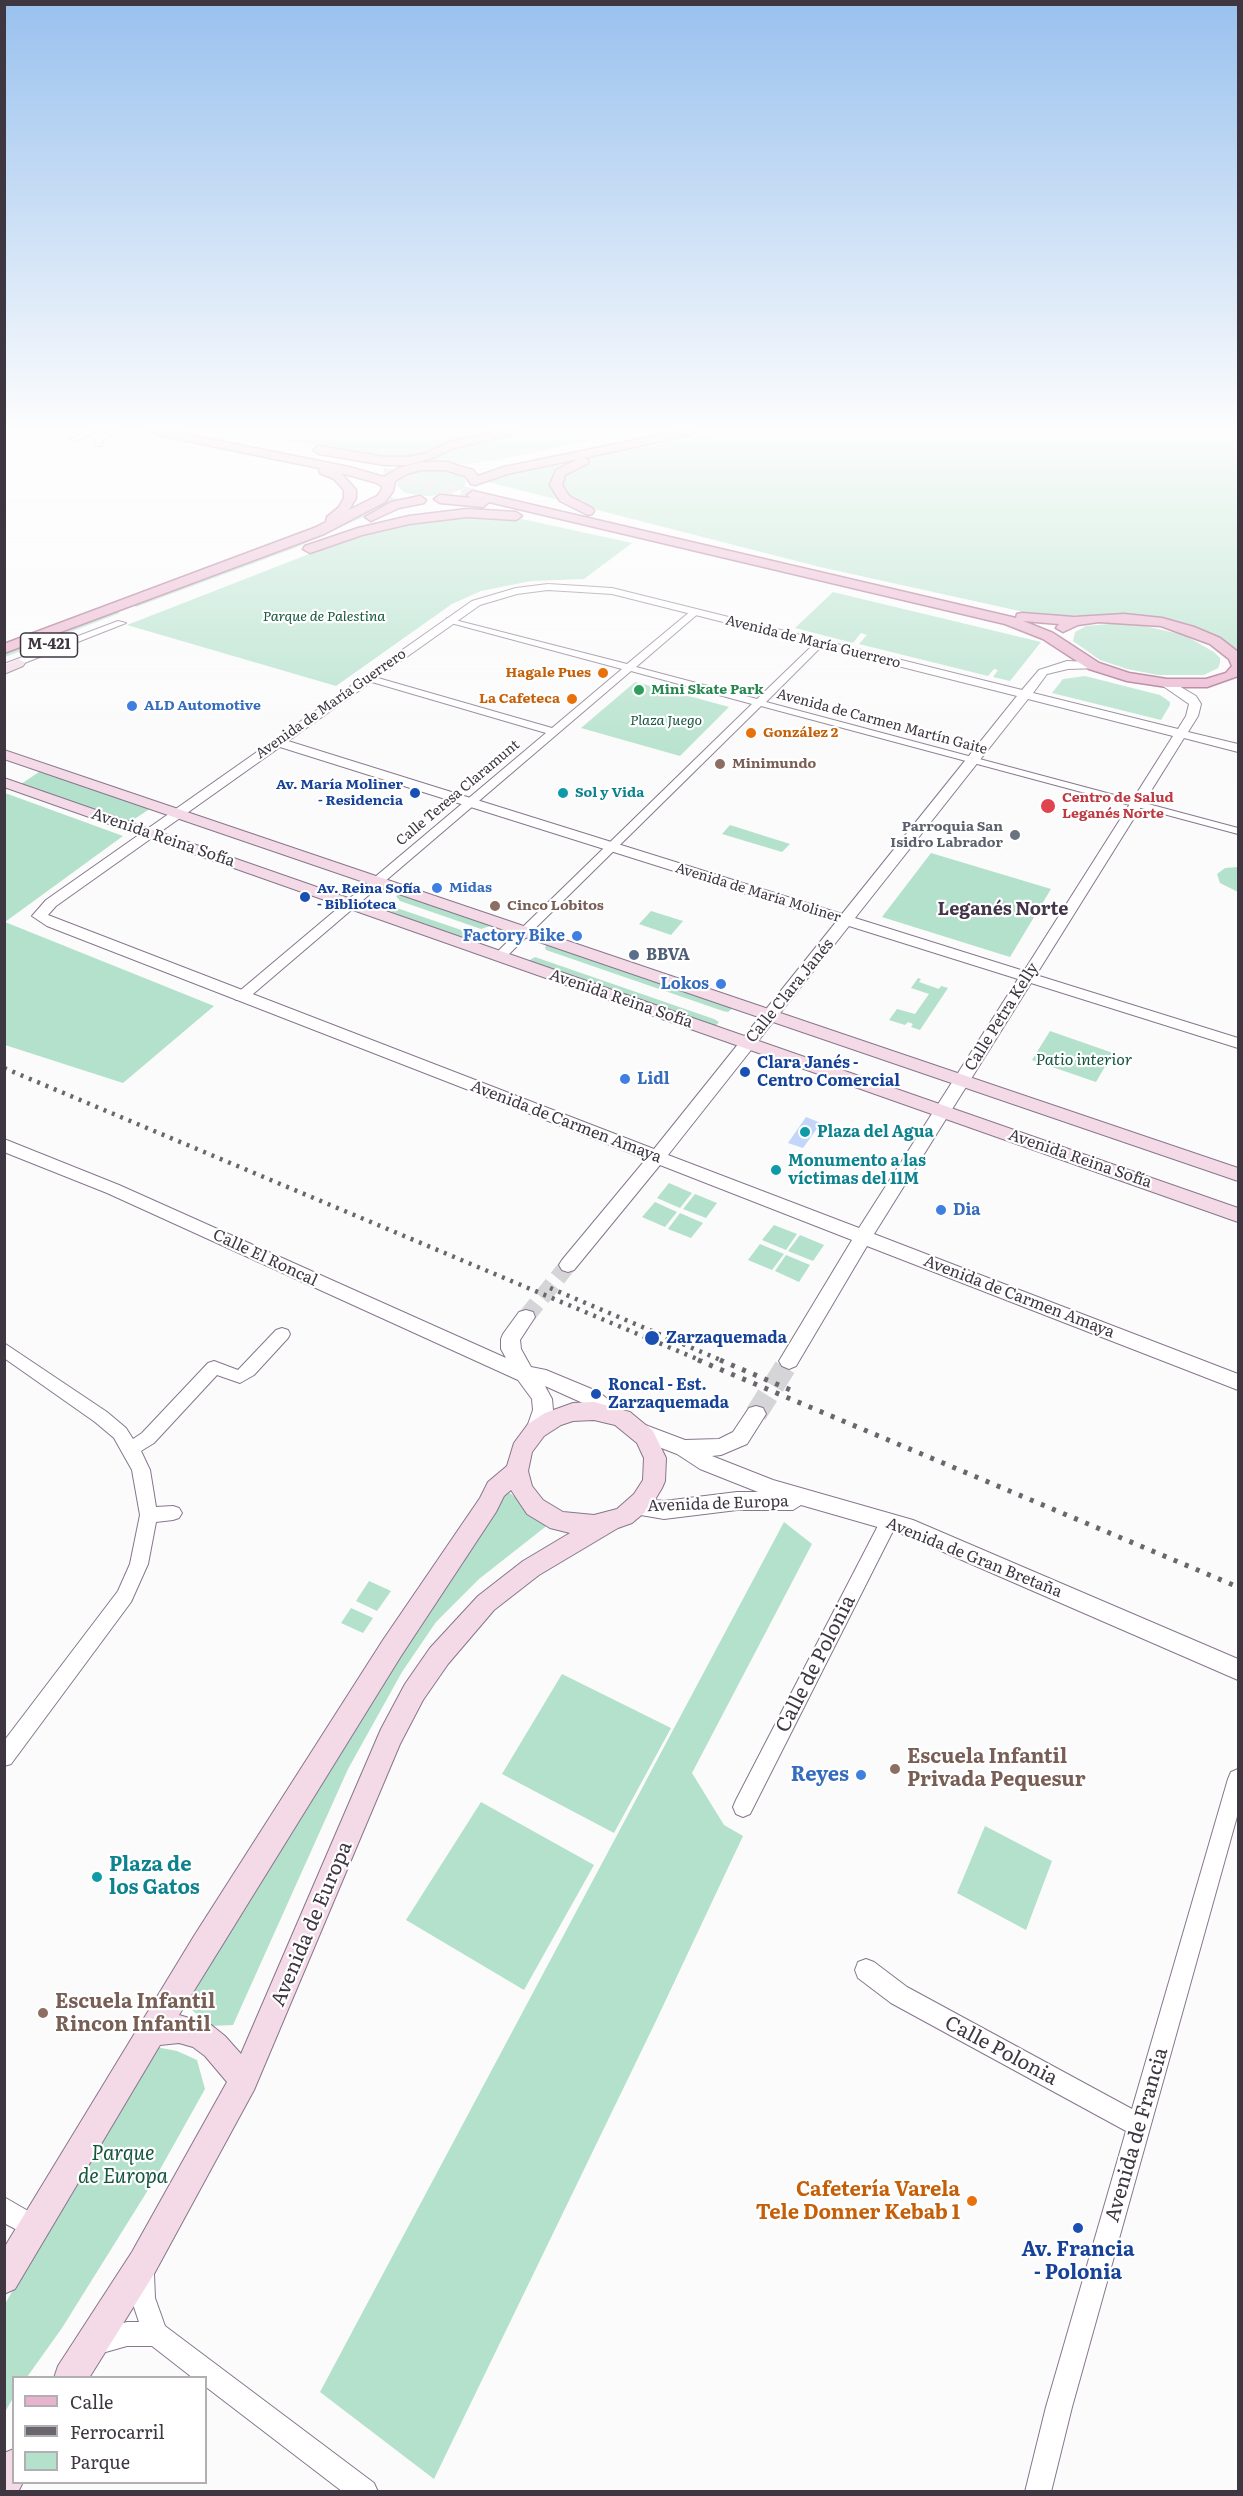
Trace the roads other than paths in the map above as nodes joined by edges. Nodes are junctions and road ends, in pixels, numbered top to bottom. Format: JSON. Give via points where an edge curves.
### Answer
{"nodes":[{"id":1,"x":272,"y":548,"type":"edge"},
{"id":2,"x":304,"y":548,"type":"edge"},
{"id":3,"x":309,"y":548,"type":"edge"},
{"id":4,"x":699,"y":548,"type":"edge"},
{"id":5,"x":728,"y":548,"type":"edge"},
{"id":6,"x":292,"y":554,"type":"junction"},
{"id":7,"x":695,"y":612,"type":"junction"},
{"id":8,"x":136,"y":617,"type":"dead end"},
{"id":9,"x":450,"y":620,"type":"junction"},
{"id":10,"x":1074,"y":621,"type":"junction"},
{"id":11,"x":121,"y":623,"type":"joint"},
{"id":12,"x":819,"y":644,"type":"junction"},
{"id":13,"x":1062,"y":645,"type":"junction"},
{"id":14,"x":4,"y":649,"type":"edge"},
{"id":15,"x":12,"y":662,"type":"edge"},
{"id":16,"x":1238,"y":662,"type":"edge"},
{"id":17,"x":1094,"y":666,"type":"junction"},
{"id":18,"x":4,"y":669,"type":"edge"},
{"id":19,"x":628,"y":669,"type":"junction"},
{"id":20,"x":368,"y":678,"type":"junction"},
{"id":21,"x":1239,"y":681,"type":"edge"},
{"id":22,"x":1217,"y":682,"type":"junction"},
{"id":23,"x":1167,"y":683,"type":"junction"},
{"id":24,"x":1025,"y":694,"type":"junction"},
{"id":25,"x":758,"y":704,"type":"junction"},
{"id":26,"x":554,"y":732,"type":"junction"},
{"id":27,"x":1181,"y":734,"type":"junction"},
{"id":28,"x":278,"y":742,"type":"junction"},
{"id":29,"x":1239,"y":748,"type":"edge"},
{"id":30,"x":4,"y":754,"type":"edge"},
{"id":31,"x":972,"y":760,"type":"junction"},
{"id":32,"x":4,"y":782,"type":"edge"},
{"id":33,"x":470,"y":802,"type":"junction"},
{"id":34,"x":1136,"y":804,"type":"junction"},
{"id":35,"x":178,"y":813,"type":"junction"},
{"id":36,"x":164,"y":823,"type":"joint"},
{"id":37,"x":1239,"y":831,"type":"edge"},
{"id":38,"x":150,"y":833,"type":"junction"},
{"id":39,"x":612,"y":847,"type":"junction"},
{"id":40,"x":378,"y":881,"type":"junction"},
{"id":41,"x":351,"y":904,"type":"junction"},
{"id":42,"x":846,"y":920,"type":"junction"},
{"id":43,"x":525,"y":931,"type":"junction"},
{"id":44,"x":500,"y":956,"type":"junction"},
{"id":45,"x":1027,"y":977,"type":"junction"},
{"id":46,"x":241,"y":997,"type":"junction"},
{"id":47,"x":771,"y":1015,"type":"junction"},
{"id":48,"x":748,"y":1043,"type":"junction"},
{"id":49,"x":1239,"y":1043,"type":"edge"},
{"id":50,"x":962,"y":1080,"type":"junction"},
{"id":51,"x":943,"y":1111,"type":"junction"},
{"id":52,"x":4,"y":1144,"type":"edge"},
{"id":53,"x":657,"y":1157,"type":"junction"},
{"id":54,"x":1239,"y":1175,"type":"edge"},
{"id":55,"x":1239,"y":1215,"type":"edge"},
{"id":56,"x":863,"y":1237,"type":"junction"},
{"id":57,"x":568,"y":1265,"type":"tunnel mouth"},
{"id":58,"x":526,"y":1317,"type":"tunnel mouth"},
{"id":59,"x":282,"y":1335,"type":"dead end"},
{"id":60,"x":4,"y":1349,"type":"edge"},
{"id":61,"x":789,"y":1361,"type":"tunnel mouth"},
{"id":62,"x":525,"y":1375,"type":"junction"},
{"id":63,"x":1239,"y":1382,"type":"edge"},
{"id":64,"x":611,"y":1414,"type":"junction"},
{"id":65,"x":756,"y":1414,"type":"tunnel mouth"},
{"id":66,"x":536,"y":1430,"type":"junction"},
{"id":67,"x":640,"y":1431,"type":"junction"},
{"id":68,"x":684,"y":1448,"type":"junction"},
{"id":69,"x":131,"y":1449,"type":"junction"},
{"id":70,"x":517,"y":1471,"type":"junction"},
{"id":71,"x":815,"y":1502,"type":"junction"},
{"id":72,"x":636,"y":1507,"type":"junction"},
{"id":73,"x":173,"y":1512,"type":"dead end"},
{"id":74,"x":149,"y":1515,"type":"junction"},
{"id":75,"x":889,"y":1521,"type":"junction"},
{"id":76,"x":609,"y":1522,"type":"junction"},
{"id":77,"x":1239,"y":1670,"type":"edge"},
{"id":78,"x":4,"y":1757,"type":"edge"},
{"id":79,"x":1239,"y":1779,"type":"edge"},
{"id":80,"x":746,"y":1801,"type":"dead end"},
{"id":81,"x":866,"y":1970,"type":"dead end"},
{"id":82,"x":152,"y":2032,"type":"junction"},
{"id":83,"x":244,"y":2080,"type":"junction"},
{"id":84,"x":1140,"y":2126,"type":"junction"},
{"id":85,"x":4,"y":2209,"type":"edge"},
{"id":86,"x":34,"y":2227,"type":"junction"},
{"id":87,"x":143,"y":2263,"type":"junction"},
{"id":88,"x":4,"y":2278,"type":"edge"},
{"id":89,"x":156,"y":2334,"type":"junction"},
{"id":90,"x":92,"y":2344,"type":"junction"},
{"id":91,"x":71,"y":2376,"type":"edge"},
{"id":92,"x":12,"y":2468,"type":"edge"},
{"id":93,"x":4,"y":2482,"type":"edge"},
{"id":94,"x":365,"y":2492,"type":"edge"},
{"id":95,"x":1038,"y":2492,"type":"edge"}],
"edges":[{"from":1,"to":14,"type":"main road","number":"M-421"},
{"from":2,"to":6,"type":"main road","number":"M-421"},
{"from":3,"to":6,"type":"main road"},
{"from":4,"to":13,"type":"main road","via":[[1010,621],[1035,629]]},
{"from":5,"to":10,"type":"main road","via":[[1014,615]]},
{"from":6,"to":15,"type":"main road","number":"M-421"},
{"from":7,"to":9,"type":"street","name":"Avenida de María Guerrero","via":[[612,591],[548,587],[516,591],[476,603]]},
{"from":7,"to":12,"type":"street","name":"Avenida de María Guerrero"},
{"from":7,"to":19,"type":"street","name":"Calle Teresa Claramunt"},
{"from":8,"to":11,"type":"main road","number":"M-421"},
{"from":9,"to":19,"type":"street","name":"Avenida de Carmen Martín Gaite"},
{"from":9,"to":20,"type":"street","name":"Avenida de María Guerrero"},
{"from":10,"to":13,"type":"main road","via":[[1059,632]]},
{"from":10,"to":16,"type":"main road","via":[[1111,617],[1162,622],[1203,635]]},
{"from":11,"to":15,"type":"street","number":"M-421"},
{"from":12,"to":24,"type":"street","name":"Avenida de María Guerrero"},
{"from":12,"to":25,"type":"street"},
{"from":13,"to":17,"type":"main road"},
{"from":15,"to":18,"type":"main road"},
{"from":16,"to":22,"type":"main road","via":[[1231,676]]},
{"from":17,"to":23,"type":"main road","via":[[1115,674]]},
{"from":17,"to":24,"type":"street","name":"Calle Clara Janés","via":[[1066,665],[1043,672]]},
{"from":19,"to":25,"type":"street","name":"Avenida de Carmen Martín Gaite"},
{"from":19,"to":26,"type":"street","name":"Calle Teresa Claramunt"},
{"from":20,"to":26,"type":"street"},
{"from":20,"to":28,"type":"street","name":"Avenida de María Guerrero"},
{"from":21,"to":22,"type":"main road"},
{"from":22,"to":23,"type":"main road"},
{"from":23,"to":27,"type":"street","name":"Calle Petra Kelly","via":[[1195,704]]},
{"from":24,"to":27,"type":"street","name":"Avenida de María Guerrero"},
{"from":24,"to":31,"type":"street","name":"Calle Clara Janés"},
{"from":25,"to":31,"type":"street","name":"Avenida de Carmen Martín Gaite"},
{"from":25,"to":39,"type":"street"},
{"from":26,"to":33,"type":"street","name":"Calle Teresa Claramunt"},
{"from":27,"to":29,"type":"street","name":"Avenida de María Guerrero"},
{"from":27,"to":34,"type":"street","name":"Calle Petra Kelly"},
{"from":28,"to":33,"type":"street","name":"Avenida de María Moliner"},
{"from":28,"to":35,"type":"street","name":"Avenida de María Guerrero"},
{"from":30,"to":35,"type":"main road","name":"Avenida Reina Sofía"},
{"from":31,"to":34,"type":"street","name":"Avenida de Carmen Martín Gaite"},
{"from":31,"to":42,"type":"street","name":"Calle Clara Janés"},
{"from":32,"to":38,"type":"main road","name":"Avenida Reina Sofía"},
{"from":33,"to":39,"type":"street","name":"Avenida de María Moliner"},
{"from":33,"to":40,"type":"street","name":"Calle Teresa Claramunt"},
{"from":34,"to":37,"type":"street","name":"Avenida de Carmen Martín Gaite"},
{"from":34,"to":45,"type":"street","name":"Calle Petra Kelly"},
{"from":35,"to":36,"type":"street","name":"Avenida de María Guerrero"},
{"from":35,"to":40,"type":"main road","name":"Avenida Reina Sofía"},
{"from":36,"to":38,"type":"street","name":"Avenida de Carmen Amaya"},
{"from":38,"to":41,"type":"main road","name":"Avenida Reina Sofía"},
{"from":38,"to":46,"type":"street","name":"Avenida de Carmen Amaya","via":[[51,903],[39,916]]},
{"from":39,"to":42,"type":"street","name":"Avenida de María Moliner"},
{"from":39,"to":43,"type":"street"},
{"from":40,"to":41,"type":"street","name":"Calle Teresa Claramunt"},
{"from":40,"to":43,"type":"main road","name":"Avenida Reina Sofía"},
{"from":41,"to":44,"type":"main road","name":"Avenida Reina Sofía"},
{"from":41,"to":46,"type":"street","name":"Calle Teresa Claramunt"},
{"from":42,"to":45,"type":"street","name":"Avenida de María Moliner"},
{"from":42,"to":47,"type":"street","name":"Calle Clara Janés"},
{"from":43,"to":44,"type":"street"},
{"from":43,"to":47,"type":"main road","name":"Avenida Reina Sofía"},
{"from":44,"to":48,"type":"main road","name":"Avenida Reina Sofía"},
{"from":45,"to":49,"type":"street","name":"Avenida de María Moliner"},
{"from":45,"to":50,"type":"street","name":"Calle Petra Kelly"},
{"from":46,"to":53,"type":"street","name":"Avenida de Carmen Amaya"},
{"from":47,"to":48,"type":"street","name":"Calle Clara Janés"},
{"from":47,"to":50,"type":"main road","name":"Avenida Reina Sofía"},
{"from":48,"to":51,"type":"main road","name":"Avenida Reina Sofía"},
{"from":48,"to":53,"type":"street","name":"Calle Clara Janés"},
{"from":50,"to":51,"type":"street","name":"Calle Petra Kelly"},
{"from":50,"to":54,"type":"main road","name":"Avenida Reina Sofía"},
{"from":51,"to":55,"type":"main road","name":"Avenida Reina Sofía"},
{"from":51,"to":56,"type":"street","name":"Calle Petra Kelly"},
{"from":52,"to":62,"type":"street","name":"Calle El Roncal","via":[[113,1189]]},
{"from":53,"to":56,"type":"street","name":"Avenida de Carmen Amaya"},
{"from":53,"to":57,"type":"street","name":"Calle Clara Janés"},
{"from":56,"to":61,"type":"street","name":"Calle Petra Kelly"},
{"from":56,"to":63,"type":"street","name":"Avenida de Carmen Amaya"},
{"from":58,"to":62,"type":"street","via":[[510,1340]]},
{"from":59,"to":69,"type":"street","via":[[240,1377],[214,1366],[148,1438]]},
{"from":60,"to":69,"type":"street","via":[[101,1417]]},
{"from":62,"to":64,"type":"street","name":"Calle El Roncal","via":[[539,1375],[592,1398]]},
{"from":62,"to":66,"type":"street","via":[[542,1399],[543,1410]]},
{"from":64,"to":66,"type":"main road","via":[[573,1412]]},
{"from":64,"to":67,"type":"main road"},
{"from":65,"to":68,"type":"street","via":[[740,1438],[721,1447]]},
{"from":66,"to":70,"type":"main road","via":[[522,1449]]},
{"from":67,"to":68,"type":"street","name":"Avenida de Gran Bretaña"},
{"from":67,"to":72,"type":"main road","name":"Avenida de Europa","via":[[652,1450],[655,1473],[651,1488]]},
{"from":68,"to":71,"type":"street","name":"Avenida de Gran Bretaña","via":[[707,1463]]},
{"from":69,"to":74,"type":"street","via":[[144,1479]]},
{"from":70,"to":76,"type":"main road","via":[[526,1496],[549,1517],[578,1525]]},
{"from":70,"to":82,"type":"main road","via":[[496,1489],[392,1648]]},
{"from":71,"to":72,"type":"street","name":"Avenida de Europa","via":[[737,1501],[664,1510]]},
{"from":71,"to":75,"type":"street","name":"Avenida de Gran Bretaña"},
{"from":72,"to":76,"type":"main road"},
{"from":73,"to":74,"type":"street"},
{"from":74,"to":78,"type":"street","via":[[139,1564],[125,1596]]},
{"from":75,"to":77,"type":"street","name":"Avenida de Gran Bretaña"},
{"from":75,"to":80,"type":"street","name":"Calle de Polonia"},
{"from":76,"to":83,"type":"main road","name":"Avenida de Europa","via":[[531,1568],[498,1593],[467,1622],[431,1666],[390,1737]]},
{"from":79,"to":84,"type":"street","name":"Avenida de Francia"},
{"from":81,"to":84,"type":"street","name":"Calle Polonia","via":[[899,1995]]},
{"from":82,"to":83,"type":"main road","via":[[179,2029],[200,2034]]},
{"from":82,"to":86,"type":"main road"},
{"from":83,"to":87,"type":"main road","name":"Avenida de Europa"},
{"from":84,"to":95,"type":"street","name":"Avenida de Francia"},
{"from":85,"to":86,"type":"street"},
{"from":86,"to":88,"type":"main road"},
{"from":87,"to":89,"type":"street","via":[[143,2298]]},
{"from":87,"to":90,"type":"main road","name":"Avenida de Europa"},
{"from":89,"to":90,"type":"street","via":[[127,2334]]},
{"from":89,"to":94,"type":"street"},
{"from":90,"to":91,"type":"main road","name":"Avenida de Europa"},
{"from":92,"to":93,"type":"main road"}]}
